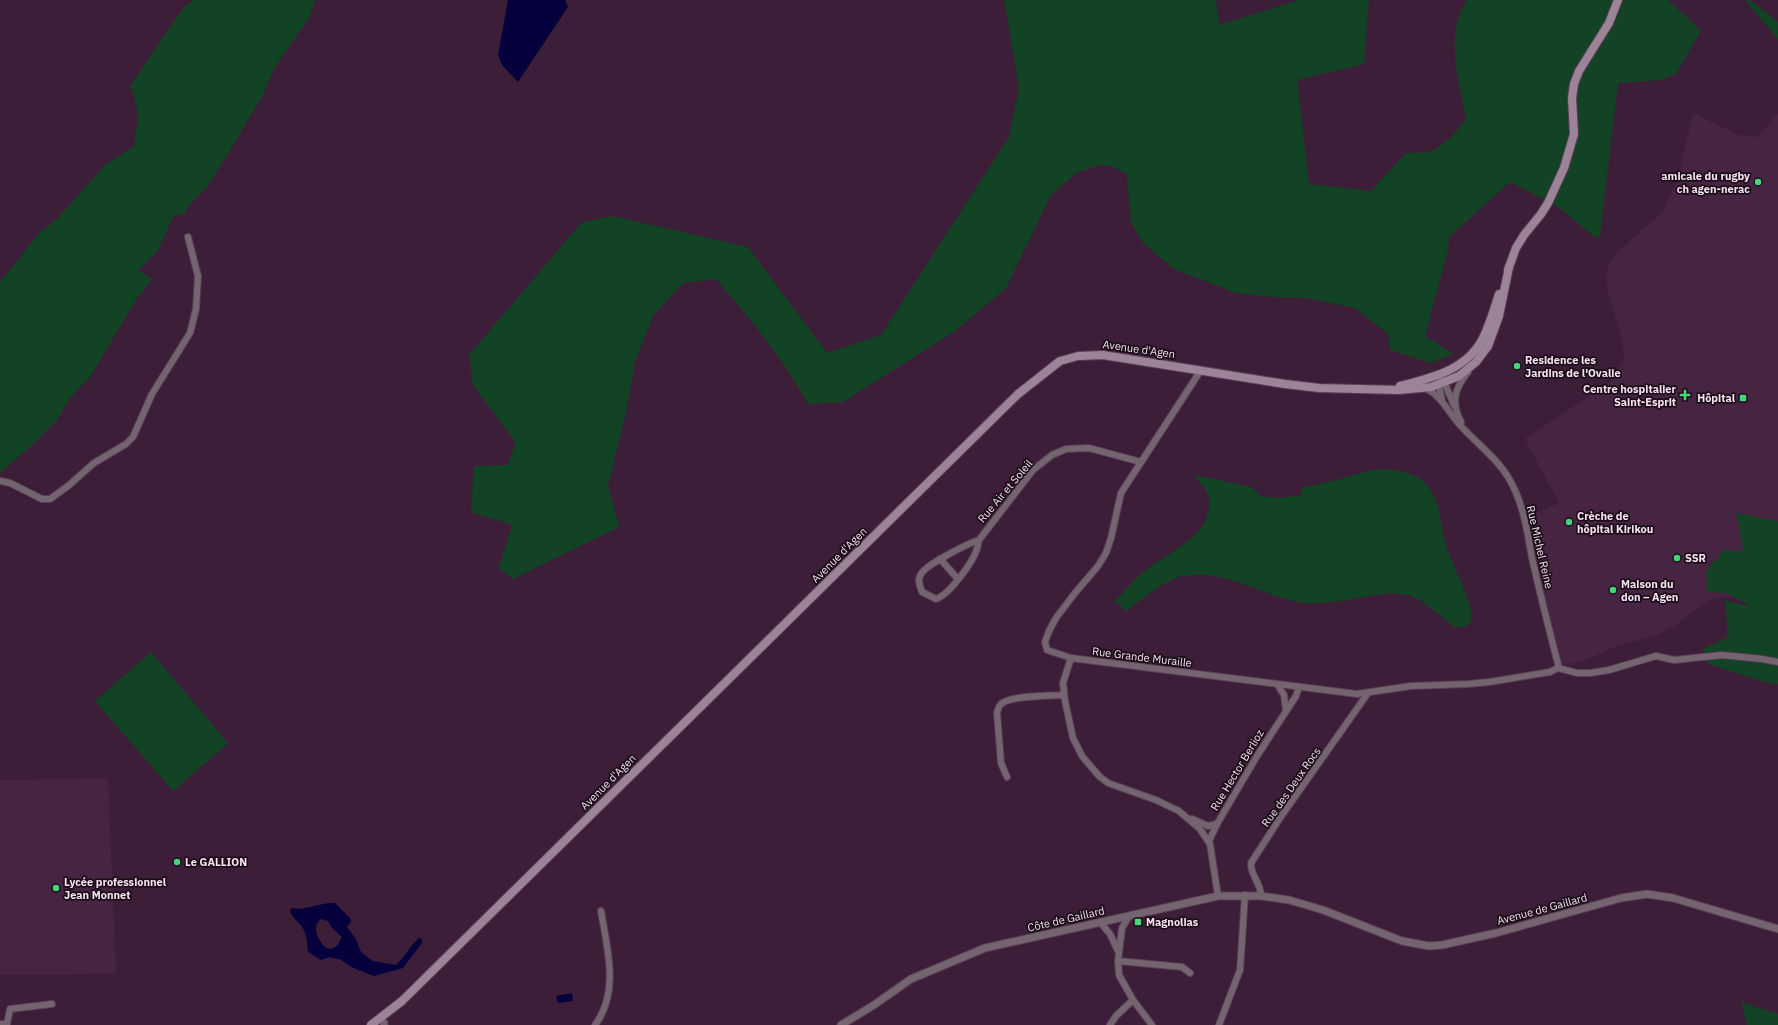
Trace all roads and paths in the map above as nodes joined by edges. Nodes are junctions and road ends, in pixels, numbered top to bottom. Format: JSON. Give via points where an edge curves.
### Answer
{"nodes":[{"id":1,"x":1618,"y":0,"type":"edge"},
{"id":2,"x":188,"y":237,"type":"dead end"},
{"id":3,"x":1509,"y":266,"type":"junction"},
{"id":4,"x":1487,"y":329,"type":"junction"},
{"id":5,"x":1476,"y":362,"type":"junction"},
{"id":6,"x":1202,"y":370,"type":"junction"},
{"id":7,"x":1430,"y":378,"type":"junction"},
{"id":8,"x":1441,"y":383,"type":"junction"},
{"id":9,"x":1425,"y":388,"type":"junction"},
{"id":10,"x":1388,"y":390,"type":"junction"},
{"id":11,"x":1443,"y":402,"type":"junction"},
{"id":12,"x":1454,"y":405,"type":"junction"},
{"id":13,"x":1476,"y":443,"type":"junction"},
{"id":14,"x":1141,"y":462,"type":"junction"},
{"id":15,"x":0,"y":481,"type":"edge"},
{"id":16,"x":979,"y":540,"type":"junction"},
{"id":17,"x":940,"y":559,"type":"junction"},
{"id":18,"x":958,"y":579,"type":"junction"},
{"id":19,"x":1071,"y":658,"type":"junction"},
{"id":20,"x":1778,"y":662,"type":"edge"},
{"id":21,"x":1558,"y":668,"type":"junction"},
{"id":22,"x":1276,"y":684,"type":"junction"},
{"id":23,"x":1299,"y":687,"type":"junction"},
{"id":24,"x":1368,"y":693,"type":"junction"},
{"id":25,"x":1064,"y":695,"type":"junction"},
{"id":26,"x":1286,"y":711,"type":"junction"},
{"id":27,"x":1007,"y":777,"type":"dead end"},
{"id":28,"x":1179,"y":811,"type":"junction"},
{"id":29,"x":1217,"y":824,"type":"junction"},
{"id":30,"x":1209,"y":841,"type":"junction"},
{"id":31,"x":1244,"y":895,"type":"junction"},
{"id":32,"x":1218,"y":896,"type":"junction"},
{"id":33,"x":1261,"y":896,"type":"junction"},
{"id":34,"x":1314,"y":907,"type":"joint"},
{"id":35,"x":600,"y":911,"type":"dead end"},
{"id":36,"x":1129,"y":916,"type":"junction"},
{"id":37,"x":1100,"y":922,"type":"junction"},
{"id":38,"x":1778,"y":929,"type":"edge"},
{"id":39,"x":1119,"y":954,"type":"junction"},
{"id":40,"x":1118,"y":961,"type":"junction"},
{"id":41,"x":1190,"y":973,"type":"dead end"},
{"id":42,"x":1133,"y":1000,"type":"junction"},
{"id":43,"x":402,"y":1001,"type":"junction"},
{"id":44,"x":52,"y":1004,"type":"dead end"},
{"id":45,"x":0,"y":1024,"type":"edge"},
{"id":46,"x":383,"y":1024,"type":"edge"},
{"id":47,"x":371,"y":1025,"type":"edge"},
{"id":48,"x":595,"y":1025,"type":"edge"},
{"id":49,"x":841,"y":1025,"type":"edge"},
{"id":50,"x":1110,"y":1025,"type":"edge"},
{"id":51,"x":1152,"y":1025,"type":"edge"},
{"id":52,"x":1219,"y":1025,"type":"edge"}],
"edges":[{"from":1,"to":3,"type":"main road","via":[[1609,23],[1579,71],[1574,84],[1574,134],[1564,168],[1548,202],[1524,235]]},
{"from":2,"to":15,"type":"street","via":[[198,276],[196,309],[190,333],[152,394],[130,440],[94,463],[50,499],[42,499],[10,483]]},
{"from":3,"to":4,"type":"main road","name":"Avenue d'Agen"},
{"from":3,"to":5,"type":"main road","name":"Avenue d'Agen","via":[[1492,338]]},
{"from":4,"to":7,"type":"main road","name":"Avenue d'Agen","via":[[1478,346],[1460,365]]},
{"from":4,"to":8,"type":"street","via":[[1489,336],[1476,356],[1463,369]]},
{"from":5,"to":8,"type":"main road","name":"Avenue d'Agen","via":[[1460,376]]},
{"from":5,"to":12,"type":"street","via":[[1458,386]]},
{"from":6,"to":10,"type":"main road","name":"Avenue d'Agen","via":[[1312,387]]},
{"from":6,"to":14,"type":"street","name":"Rue Grande Muraille"},
{"from":6,"to":43,"type":"main road","name":"Avenue d'Agen","via":[[1124,357],[1078,356],[1060,361],[1033,381]]},
{"from":7,"to":8,"type":"street"},
{"from":7,"to":10,"type":"main road","name":"Avenue d'Agen"},
{"from":8,"to":9,"type":"main road","name":"Avenue d'Agen"},
{"from":8,"to":11,"type":"street","name":"Rue Michel Reine"},
{"from":8,"to":12,"type":"street","name":"Rue Michel Reine"},
{"from":9,"to":10,"type":"main road","name":"Avenue d'Agen"},
{"from":9,"to":11,"type":"street","name":"Rue Michel Reine"},
{"from":11,"to":13,"type":"street","name":"Rue Michel Reine"},
{"from":12,"to":13,"type":"street","name":"Rue Michel Reine"},
{"from":13,"to":21,"type":"street","name":"Rue Michel Reine","via":[[1506,473],[1515,490],[1528,532]]},
{"from":14,"to":16,"type":"street","name":"Rue Air et Soleil","via":[[1089,448],[1066,449],[1052,455],[1033,470]]},
{"from":14,"to":19,"type":"street","name":"Rue Grande Muraille","via":[[1120,493],[1106,553],[1071,598],[1049,631],[1045,642],[1048,650]]},
{"from":16,"to":17,"type":"street","name":"Rue Air et Soleil"},
{"from":16,"to":18,"type":"street","name":"Rue Air et Soleil","via":[[975,553]]},
{"from":17,"to":18,"type":"street"},
{"from":17,"to":18,"type":"street","name":"Rue Air et Soleil","via":[[921,573],[918,582],[922,592],[931,598],[940,598]]},
{"from":19,"to":22,"type":"street","name":"Rue Grande Muraille"},
{"from":19,"to":25,"type":"street","via":[[1063,683]]},
{"from":20,"to":21,"type":"street","via":[[1722,655],[1674,660],[1656,656],[1590,674]]},
{"from":21,"to":24,"type":"street","name":"Rue Grande Muraille","via":[[1550,672],[1489,682],[1411,686]]},
{"from":22,"to":23,"type":"street","name":"Rue Grande Muraille"},
{"from":22,"to":26,"type":"street","via":[[1284,695]]},
{"from":23,"to":24,"type":"street","name":"Rue Grande Muraille","via":[[1340,693]]},
{"from":23,"to":26,"type":"street","name":"Rue Hector Berlioz"},
{"from":24,"to":33,"type":"street","name":"Rue des Deux Rocs","via":[[1280,818],[1252,863],[1252,871],[1260,887]]},
{"from":25,"to":27,"type":"street","via":[[1010,699],[999,707],[997,713],[1001,763]]},
{"from":25,"to":28,"type":"street","via":[[1073,738],[1082,756],[1098,776],[1108,783]]},
{"from":26,"to":29,"type":"street","name":"Rue Hector Berlioz"},
{"from":28,"to":29,"type":"street","via":[[1208,826]]},
{"from":28,"to":30,"type":"street","via":[[1200,829]]},
{"from":29,"to":30,"type":"street","name":"Rue Hector Berlioz"},
{"from":30,"to":32,"type":"street"},
{"from":31,"to":32,"type":"street","name":"Côte de Gaillard"},
{"from":31,"to":33,"type":"street","name":"Côte de Gaillard"},
{"from":31,"to":52,"type":"street","via":[[1240,970]]},
{"from":32,"to":36,"type":"street","name":"Côte de Gaillard"},
{"from":33,"to":34,"type":"street","name":"Côte de Gaillard"},
{"from":34,"to":38,"type":"street","name":"Avenue de Gaillard","via":[[1402,941],[1429,946],[1496,933],[1621,898],[1647,894],[1673,898]]},
{"from":35,"to":48,"type":"street","via":[[609,959],[610,984],[605,1007]]},
{"from":36,"to":37,"type":"street","name":"Côte de Gaillard"},
{"from":36,"to":39,"type":"street","via":[[1122,928]]},
{"from":37,"to":39,"type":"street","via":[[1110,934]]},
{"from":37,"to":49,"type":"street","name":"Côte de Gaillard","via":[[985,948],[960,957],[911,979]]},
{"from":39,"to":40,"type":"street"},
{"from":40,"to":41,"type":"street","via":[[1182,967]]},
{"from":40,"to":42,"type":"street","via":[[1121,980]]},
{"from":42,"to":50,"type":"street"},
{"from":42,"to":51,"type":"street"},
{"from":43,"to":46,"type":"main road"},
{"from":43,"to":47,"type":"main road"},
{"from":44,"to":45,"type":"street","via":[[10,1009],[7,1024]]}]}
